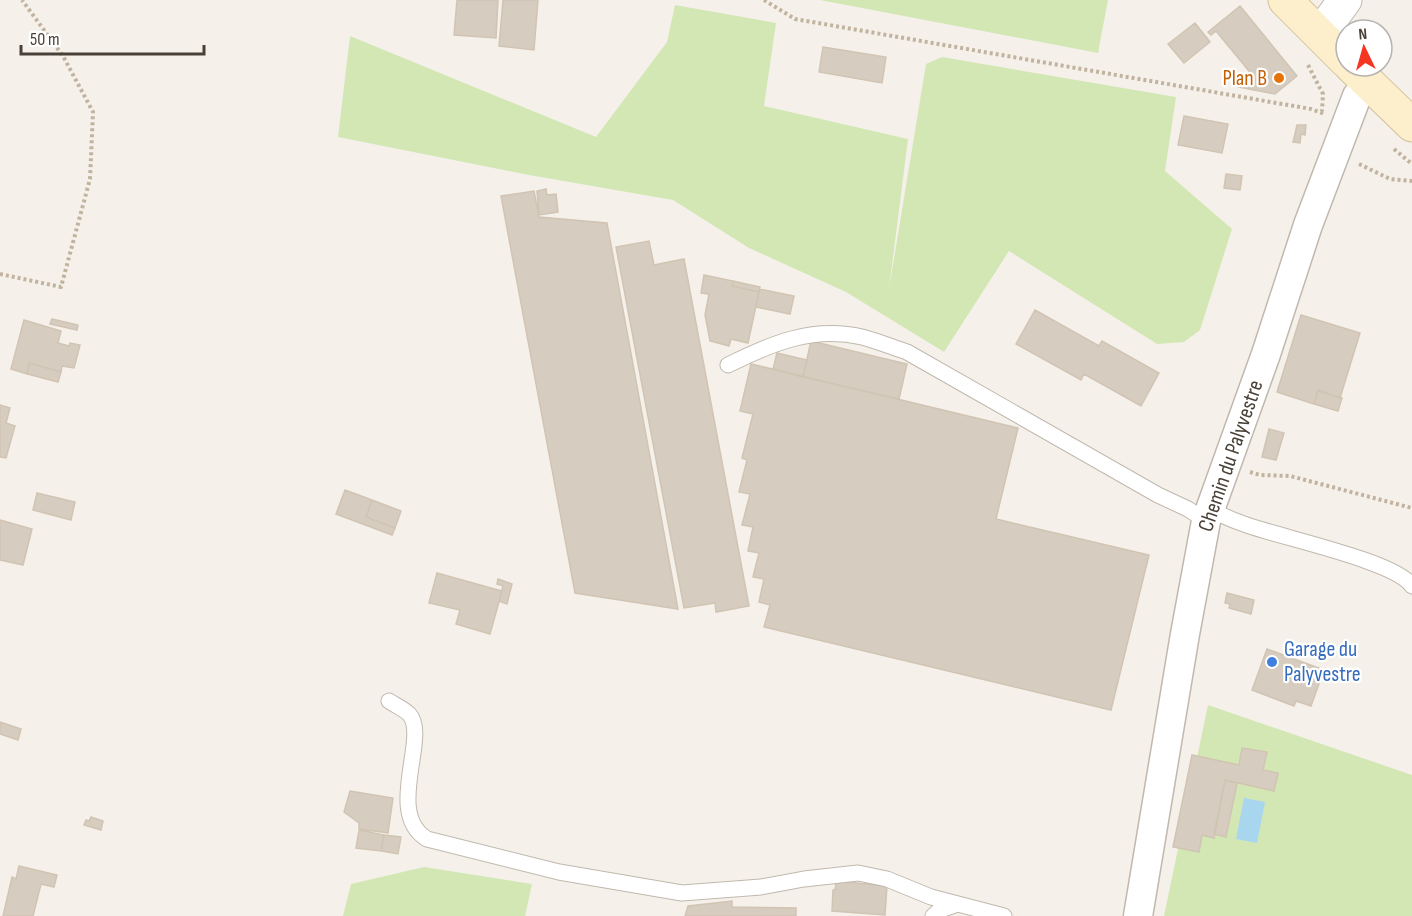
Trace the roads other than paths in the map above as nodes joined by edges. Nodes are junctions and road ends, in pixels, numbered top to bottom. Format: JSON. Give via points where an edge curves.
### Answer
{"nodes":[{"id":1,"x":1285,"y":0,"type":"edge"},
{"id":2,"x":1345,"y":0,"type":"edge"},
{"id":3,"x":1313,"y":48,"type":"junction"},
{"id":4,"x":1334,"y":56,"type":"edge"},
{"id":5,"x":1360,"y":78,"type":"edge"},
{"id":6,"x":1363,"y":78,"type":"edge"},
{"id":7,"x":1412,"y":125,"type":"edge"},
{"id":8,"x":728,"y":365,"type":"dead end"},
{"id":9,"x":1208,"y":515,"type":"junction"},
{"id":10,"x":1412,"y":586,"type":"edge"},
{"id":11,"x":389,"y":701,"type":"dead end"},
{"id":12,"x":958,"y":904,"type":"junction"},
{"id":13,"x":933,"y":916,"type":"edge"},
{"id":14,"x":1004,"y":916,"type":"edge"},
{"id":15,"x":1138,"y":916,"type":"edge"}],
"edges":[{"from":1,"to":3,"type":"main road"},
{"from":2,"to":3,"type":"street"},
{"from":3,"to":4,"type":"main road"},
{"from":5,"to":9,"type":"street","name":"Chemin du Palyvestre","via":[[1357,96],[1330,120],[1308,225]]},
{"from":6,"to":7,"type":"main road"},
{"from":8,"to":9,"type":"lane","via":[[768,345],[818,333],[861,337],[907,352],[1158,495]]},
{"from":9,"to":10,"type":"lane","via":[[1381,565]]},
{"from":9,"to":15,"type":"street","name":"Chemin du Palyvestre"},
{"from":11,"to":12,"type":"lane","via":[[410,715],[414,729],[408,808],[417,833],[427,839],[559,872],[682,893],[858,873]]},
{"from":12,"to":13,"type":"lane"},
{"from":12,"to":14,"type":"lane"}]}
